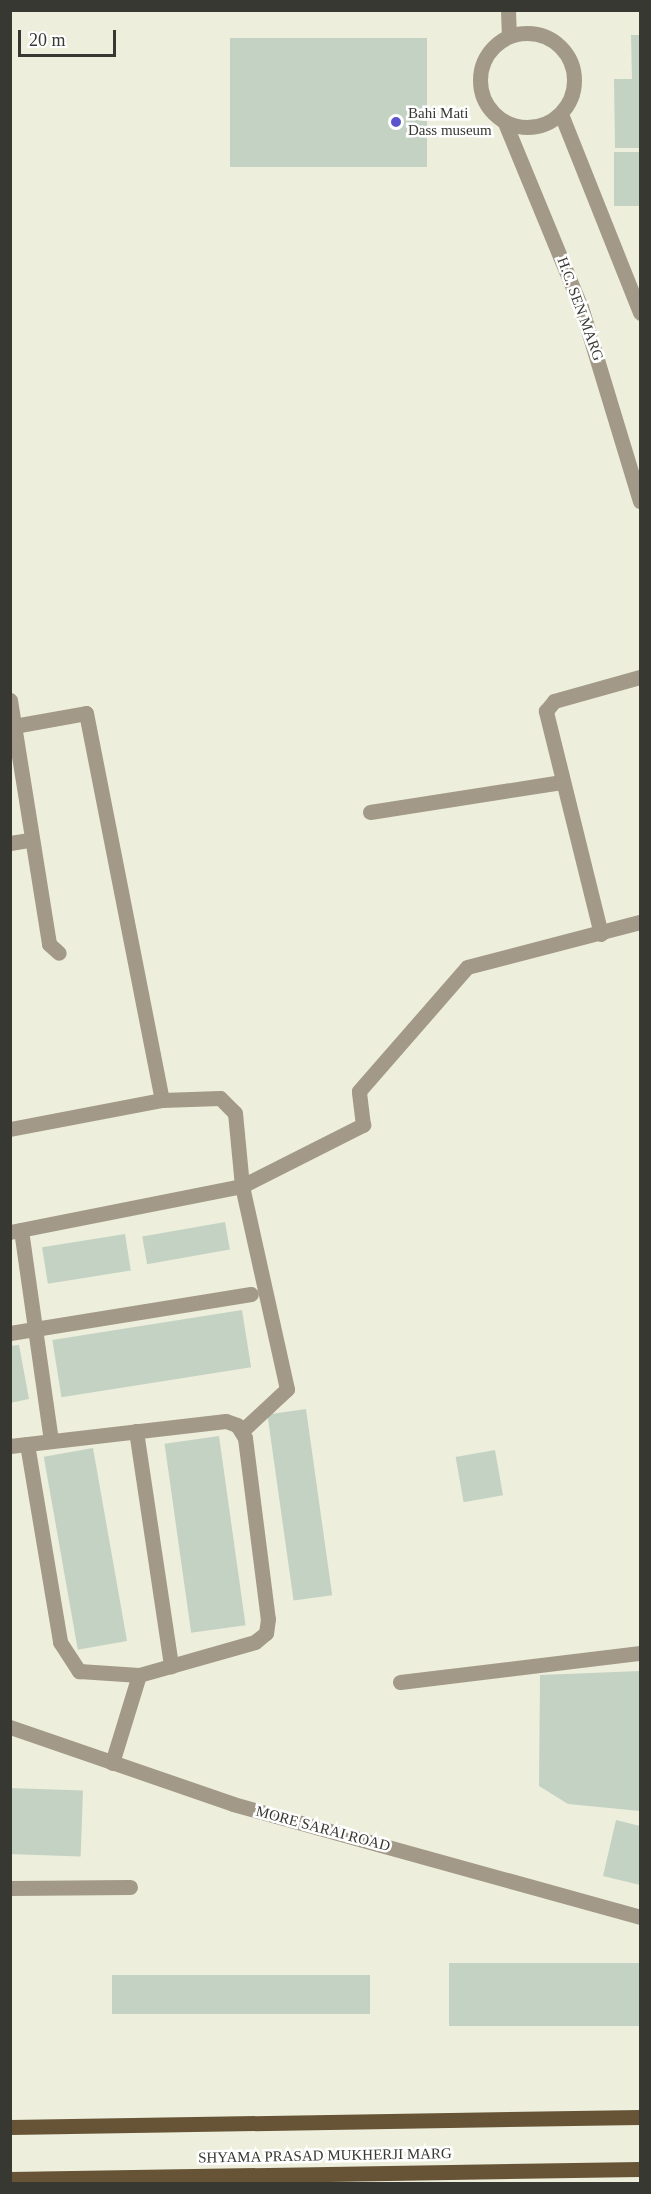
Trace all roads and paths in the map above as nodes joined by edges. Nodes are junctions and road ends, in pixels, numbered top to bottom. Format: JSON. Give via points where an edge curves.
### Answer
{"nodes":[{"id":1,"x":508,"y":10,"type":"edge"},
{"id":2,"x":509,"y":36,"type":"junction"},
{"id":3,"x":561,"y":114,"type":"junction"},
{"id":4,"x":505,"y":123,"type":"junction"},
{"id":5,"x":640,"y":313,"type":"edge"},
{"id":6,"x":640,"y":501,"type":"edge"},
{"id":7,"x":640,"y":677,"type":"edge"},
{"id":8,"x":10,"y":700,"type":"edge"},
{"id":9,"x":14,"y":726,"type":"junction"},
{"id":10,"x":562,"y":782,"type":"junction"},
{"id":11,"x":370,"y":812,"type":"dead end"},
{"id":12,"x":30,"y":840,"type":"junction"},
{"id":13,"x":10,"y":843,"type":"edge"},
{"id":14,"x":640,"y":922,"type":"edge"},
{"id":15,"x":601,"y":934,"type":"junction"},
{"id":16,"x":59,"y":953,"type":"dead end"},
{"id":17,"x":162,"y":1101,"type":"junction"},
{"id":18,"x":10,"y":1130,"type":"edge"},
{"id":19,"x":242,"y":1186,"type":"junction"},
{"id":20,"x":16,"y":1231,"type":"edge"},
{"id":21,"x":251,"y":1294,"type":"dead end"},
{"id":22,"x":35,"y":1328,"type":"junction"},
{"id":23,"x":10,"y":1333,"type":"edge"},
{"id":24,"x":136,"y":1431,"type":"junction"},
{"id":25,"x":242,"y":1431,"type":"junction"},
{"id":26,"x":51,"y":1441,"type":"junction"},
{"id":27,"x":27,"y":1444,"type":"junction"},
{"id":28,"x":10,"y":1446,"type":"edge"},
{"id":29,"x":640,"y":1653,"type":"edge"},
{"id":30,"x":171,"y":1666,"type":"junction"},
{"id":31,"x":139,"y":1675,"type":"junction"},
{"id":32,"x":400,"y":1682,"type":"dead end"},
{"id":33,"x":10,"y":1727,"type":"edge"},
{"id":34,"x":112,"y":1762,"type":"junction"},
{"id":35,"x":130,"y":1887,"type":"dead end"},
{"id":36,"x":10,"y":1888,"type":"edge"},
{"id":37,"x":640,"y":1917,"type":"edge"},
{"id":38,"x":640,"y":2117,"type":"edge"},
{"id":39,"x":10,"y":2127,"type":"edge"},
{"id":40,"x":640,"y":2169,"type":"edge"},
{"id":41,"x":10,"y":2180,"type":"edge"}],
"edges":[{"from":1,"to":2,"type":"street"},
{"from":2,"to":3,"type":"street","via":[[536,34],[564,51],[574,83]]},
{"from":2,"to":4,"type":"street","via":[[486,55],[479,73],[480,93],[490,110]]},
{"from":3,"to":4,"type":"street","via":[[544,124],[524,128]]},
{"from":3,"to":5,"type":"street"},
{"from":4,"to":6,"type":"street","name":"H.C. SEN MARG","via":[[581,307]]},
{"from":7,"to":10,"type":"street","via":[[554,701],[547,707]]},
{"from":8,"to":9,"type":"street"},
{"from":9,"to":12,"type":"street"},
{"from":9,"to":17,"type":"street","via":[[86,713]]},
{"from":10,"to":11,"type":"street"},
{"from":10,"to":15,"type":"street"},
{"from":12,"to":13,"type":"street"},
{"from":12,"to":16,"type":"street","via":[[49,944]]},
{"from":14,"to":15,"type":"street"},
{"from":15,"to":19,"type":"street","via":[[467,967],[358,1090],[363,1125]]},
{"from":17,"to":18,"type":"street"},
{"from":17,"to":19,"type":"street","via":[[220,1098],[235,1113]]},
{"from":19,"to":20,"type":"street"},
{"from":19,"to":25,"type":"street","via":[[287,1389]]},
{"from":20,"to":22,"type":"street"},
{"from":21,"to":22,"type":"street"},
{"from":22,"to":23,"type":"street"},
{"from":22,"to":26,"type":"street"},
{"from":24,"to":25,"type":"street","via":[[226,1421]]},
{"from":24,"to":26,"type":"street"},
{"from":24,"to":30,"type":"street"},
{"from":25,"to":30,"type":"street","via":[[250,1455],[268,1620],[266,1633],[255,1642]]},
{"from":26,"to":27,"type":"street"},
{"from":27,"to":28,"type":"street"},
{"from":27,"to":31,"type":"street","via":[[60,1642],[79,1671]]},
{"from":29,"to":32,"type":"street"},
{"from":30,"to":31,"type":"street"},
{"from":31,"to":34,"type":"street"},
{"from":33,"to":34,"type":"street","name":"MORE SARAI ROAD"},
{"from":34,"to":37,"type":"street","name":"MORE SARAI ROAD","via":[[233,1804]]},
{"from":35,"to":36,"type":"street"},
{"from":38,"to":39,"type":"main road"},
{"from":40,"to":41,"type":"main road","name":"SHYAMA PRASAD MUKHERJI MARG"}]}
